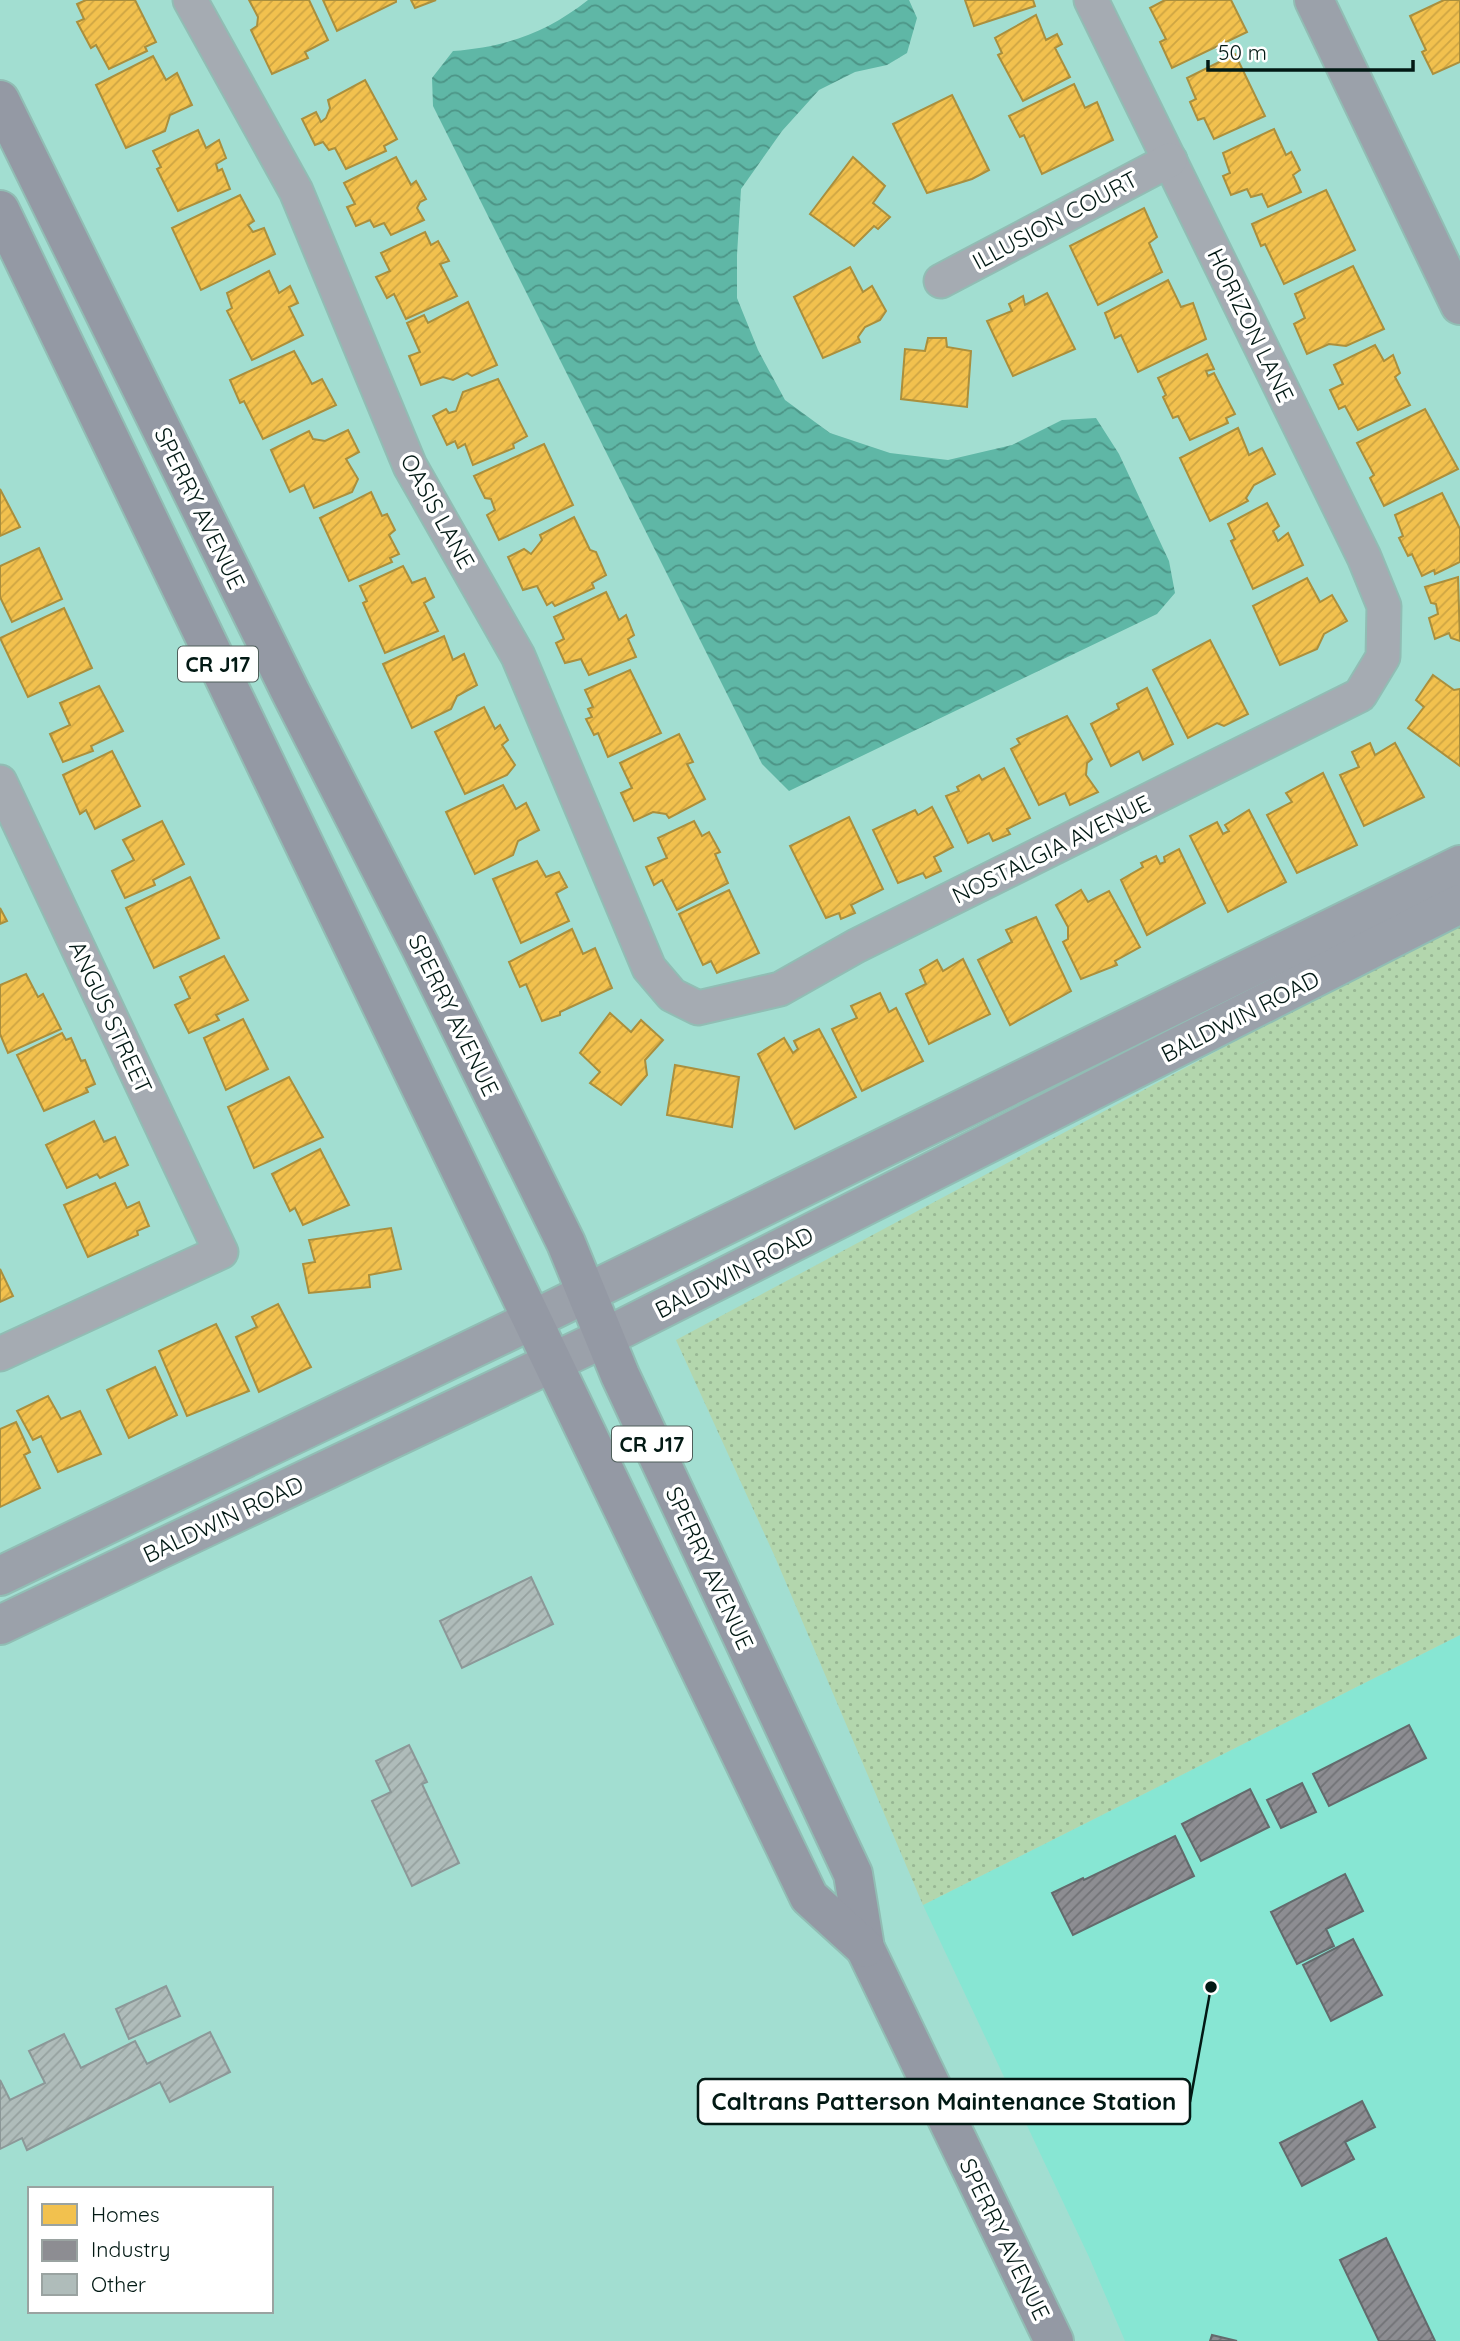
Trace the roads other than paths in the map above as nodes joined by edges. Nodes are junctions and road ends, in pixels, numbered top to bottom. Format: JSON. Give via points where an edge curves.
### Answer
{"nodes":[{"id":1,"x":190,"y":0,"type":"edge"},
{"id":2,"x":1091,"y":0,"type":"edge"},
{"id":3,"x":1314,"y":0,"type":"edge"},
{"id":4,"x":0,"y":100,"type":"edge"},
{"id":5,"x":1170,"y":160,"type":"junction"},
{"id":6,"x":0,"y":209,"type":"edge"},
{"id":7,"x":941,"y":281,"type":"dead end"},
{"id":8,"x":1460,"y":305,"type":"edge"},
{"id":9,"x":1383,"y":657,"type":"joint"},
{"id":10,"x":0,"y":782,"type":"edge"},
{"id":11,"x":1460,"y":865,"type":"edge"},
{"id":12,"x":1460,"y":904,"type":"edge"},
{"id":13,"x":698,"y":1008,"type":"joint"},
{"id":14,"x":587,"y":1294,"type":"junction"},
{"id":15,"x":530,"y":1321,"type":"junction"},
{"id":16,"x":604,"y":1338,"type":"junction"},
{"id":17,"x":0,"y":1354,"type":"edge"},
{"id":18,"x":550,"y":1364,"type":"junction"},
{"id":19,"x":0,"y":1576,"type":"edge"},
{"id":20,"x":0,"y":1625,"type":"edge"},
{"id":21,"x":865,"y":1948,"type":"junction"},
{"id":22,"x":1054,"y":2341,"type":"edge"}],
"edges":[{"from":1,"to":13,"type":"street","name":"OASIS LANE","via":[[296,191],[410,466],[518,656],[649,968],[672,995]]},
{"from":2,"to":5,"type":"street","name":"HORIZON LANE"},
{"from":3,"to":8,"type":"main road"},
{"from":4,"to":14,"type":"main road","name":"SPERRY AVENUE","number":"CR J17","via":[[566,1243]]},
{"from":5,"to":7,"type":"street","name":"ILLUSION COURT"},
{"from":5,"to":9,"type":"street","name":"HORIZON LANE","via":[[1364,557],[1384,606]]},
{"from":6,"to":15,"type":"main road","name":"SPERRY AVENUE","number":"CR J17"},
{"from":9,"to":13,"type":"street","name":"NOSTALGIA AVENUE","via":[[1360,695],[780,989]]},
{"from":10,"to":17,"type":"street","name":"ANGUS STREET","via":[[221,1252]]},
{"from":11,"to":14,"type":"main road","name":"BALDWIN ROAD"},
{"from":12,"to":16,"type":"main road","name":"BALDWIN ROAD"},
{"from":14,"to":15,"type":"main road","name":"BALDWIN ROAD"},
{"from":14,"to":16,"type":"main road","name":"SPERRY AVENUE","number":"CR J17"},
{"from":15,"to":18,"type":"main road","name":"SPERRY AVENUE","number":"CR J17"},
{"from":15,"to":19,"type":"main road","name":"BALDWIN ROAD"},
{"from":16,"to":18,"type":"main road","name":"BALDWIN ROAD"},
{"from":16,"to":21,"type":"main road","name":"SPERRY AVENUE","number":"CR J17","via":[[853,1874]]},
{"from":18,"to":20,"type":"main road","name":"BALDWIN ROAD"},
{"from":18,"to":21,"type":"main road","name":"SPERRY AVENUE","number":"CR J17","via":[[809,1897]]},
{"from":21,"to":22,"type":"main road","name":"SPERRY AVENUE","number":"CR J17"}]}
